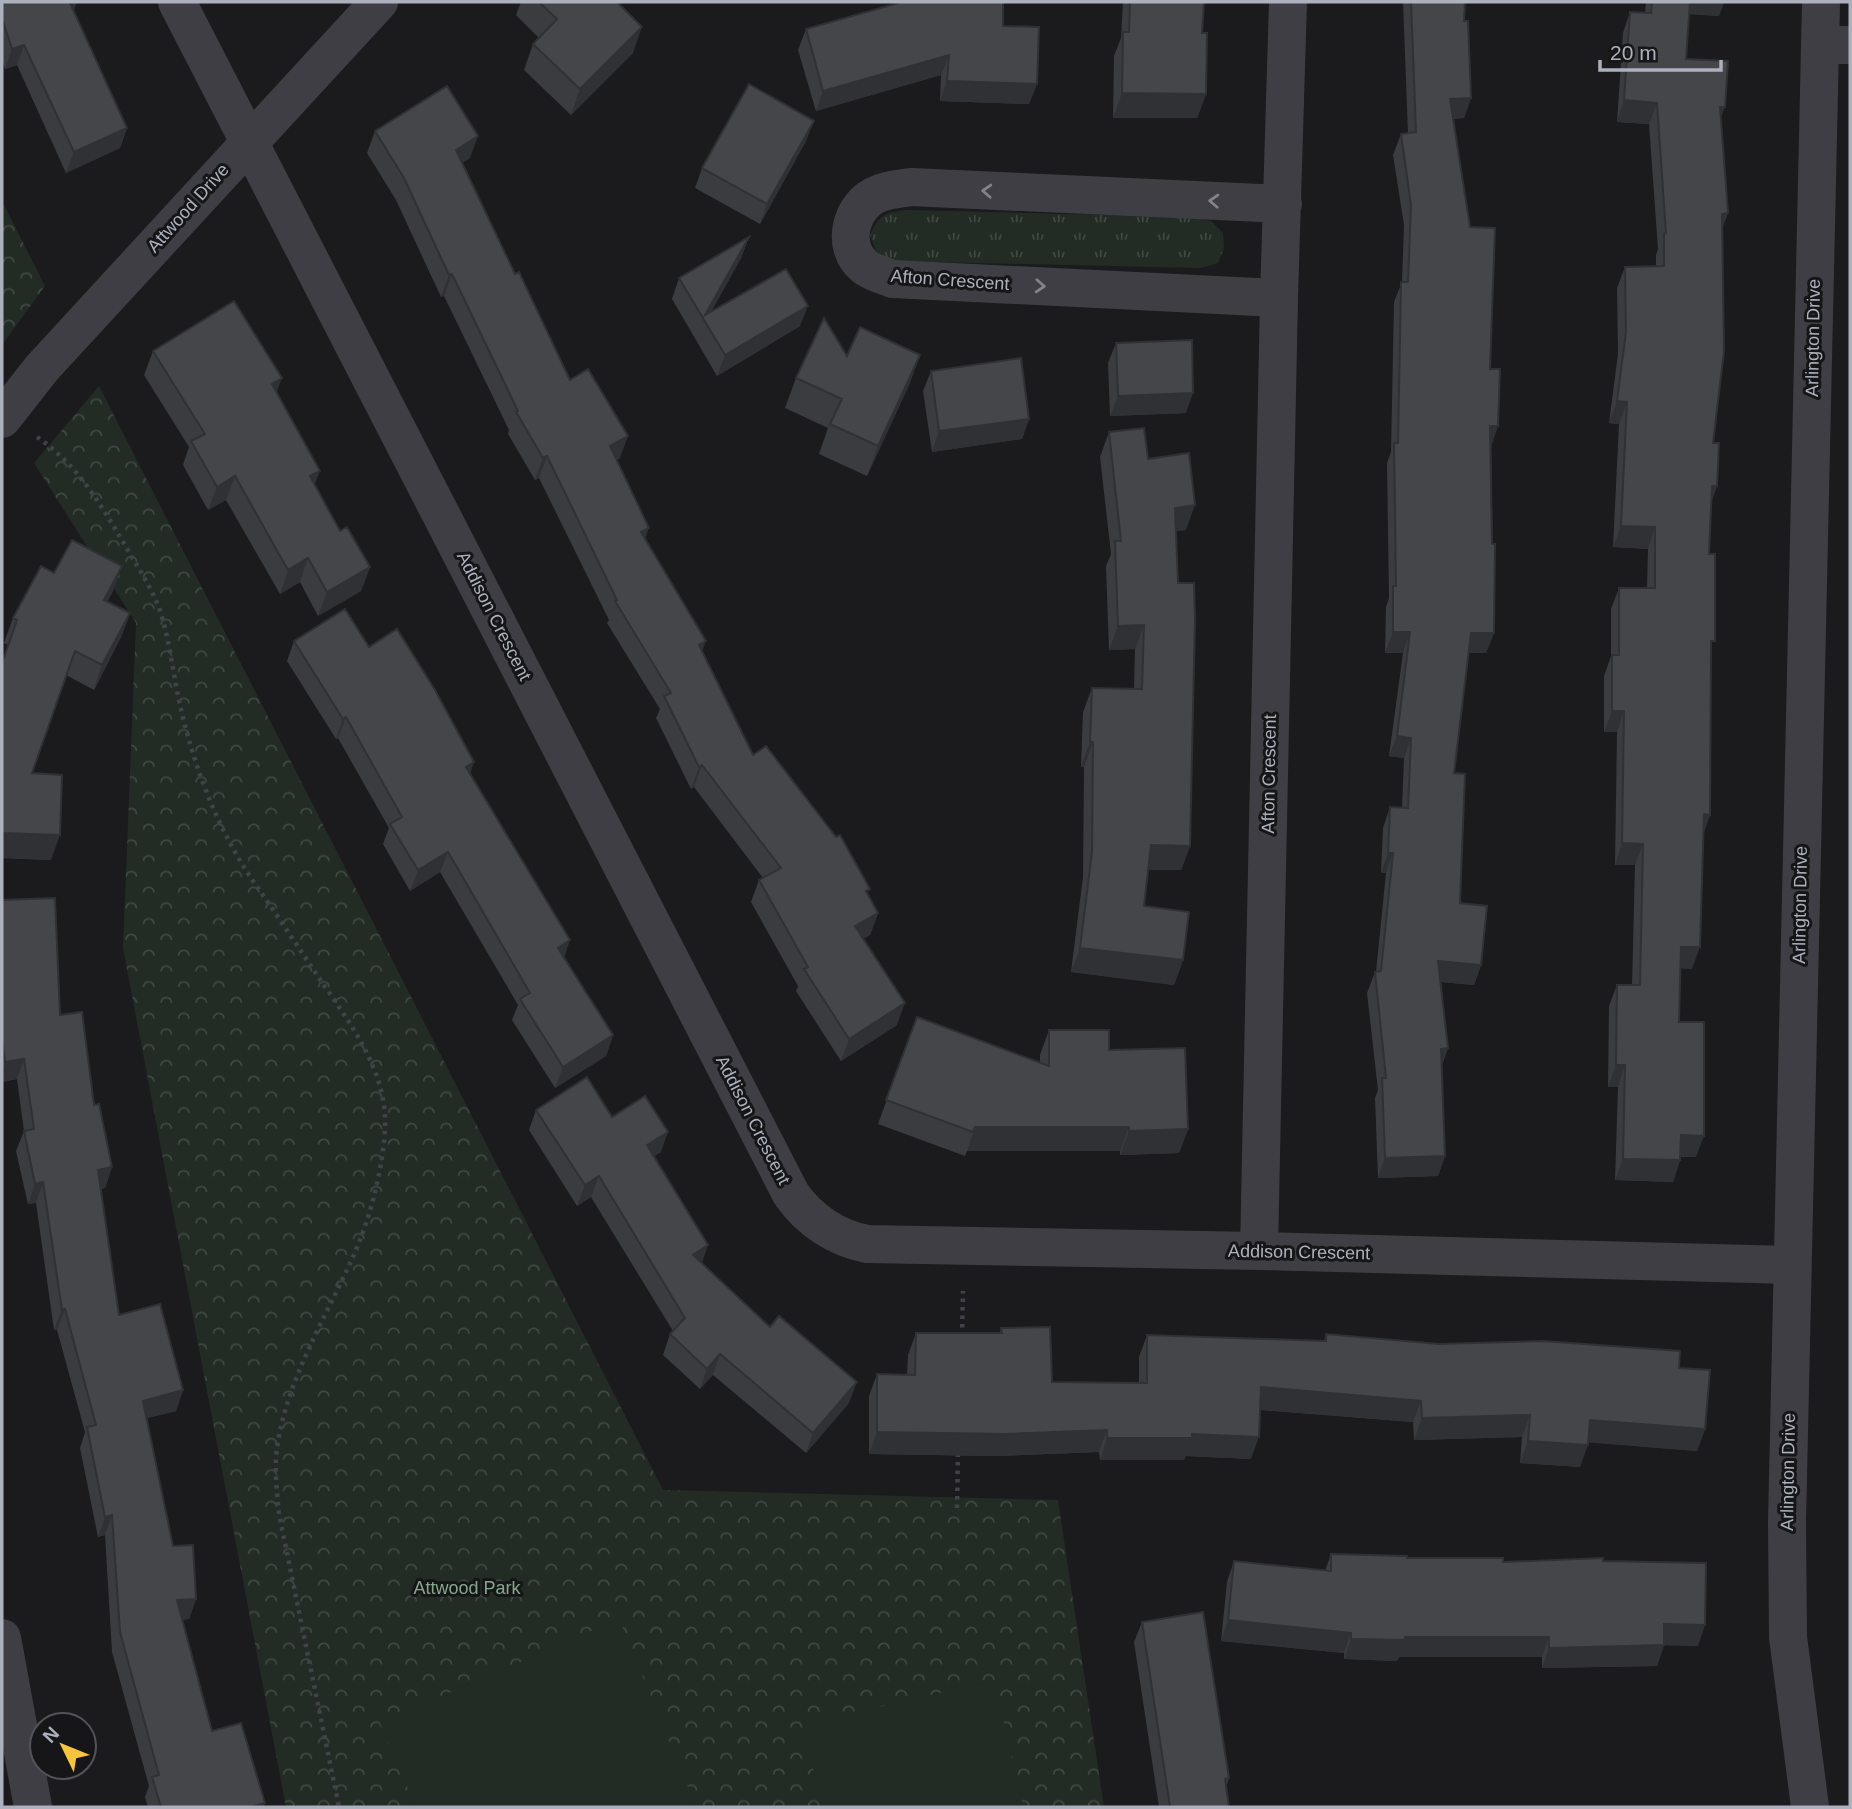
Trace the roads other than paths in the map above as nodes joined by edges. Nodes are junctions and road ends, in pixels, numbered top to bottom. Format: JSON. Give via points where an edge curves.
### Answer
{"nodes":[{"id":1,"x":177,"y":2,"type":"edge"},
{"id":2,"x":379,"y":2,"type":"edge"},
{"id":3,"x":1289,"y":2,"type":"edge"},
{"id":4,"x":1821,"y":2,"type":"edge"},
{"id":5,"x":1835,"y":45,"type":"edge"},
{"id":6,"x":249,"y":142,"type":"junction"},
{"id":7,"x":1283,"y":204,"type":"junction"},
{"id":8,"x":1279,"y":298,"type":"junction"},
{"id":9,"x":2,"y":419,"type":"edge"},
{"id":10,"x":1259,"y":1251,"type":"junction"},
{"id":11,"x":1791,"y":1265,"type":"junction"},
{"id":12,"x":2,"y":1638,"type":"edge"},
{"id":13,"x":33,"y":1807,"type":"edge"},
{"id":14,"x":1810,"y":1807,"type":"edge"}],
"edges":[{"from":1,"to":6,"type":"street","name":"Addison Crescent"},
{"from":2,"to":6,"type":"street","name":"Attwood Drive"},
{"from":3,"to":7,"type":"street","name":"Afton Crescent"},
{"from":4,"to":5,"type":"street","name":"Arlington Drive"},
{"from":5,"to":11,"type":"street","name":"Arlington Drive"},
{"from":6,"to":9,"type":"street","name":"Attwood Drive","via":[[42,368]]},
{"from":6,"to":10,"type":"street","name":"Addison Crescent","via":[[800,1207],[824,1227],[867,1244]]},
{"from":7,"to":8,"type":"street","name":"Afton Crescent"},
{"from":7,"to":8,"type":"street","name":"Afton Crescent","one_way":true,"via":[[911,187],[877,194],[864,203],[849,234],[862,264],[894,279]]},
{"from":8,"to":10,"type":"street","name":"Afton Crescent"},
{"from":10,"to":11,"type":"street","name":"Addison Crescent"},
{"from":11,"to":14,"type":"street","name":"Arlington Drive","via":[[1788,1637]]},
{"from":12,"to":13,"type":"street"}]}
